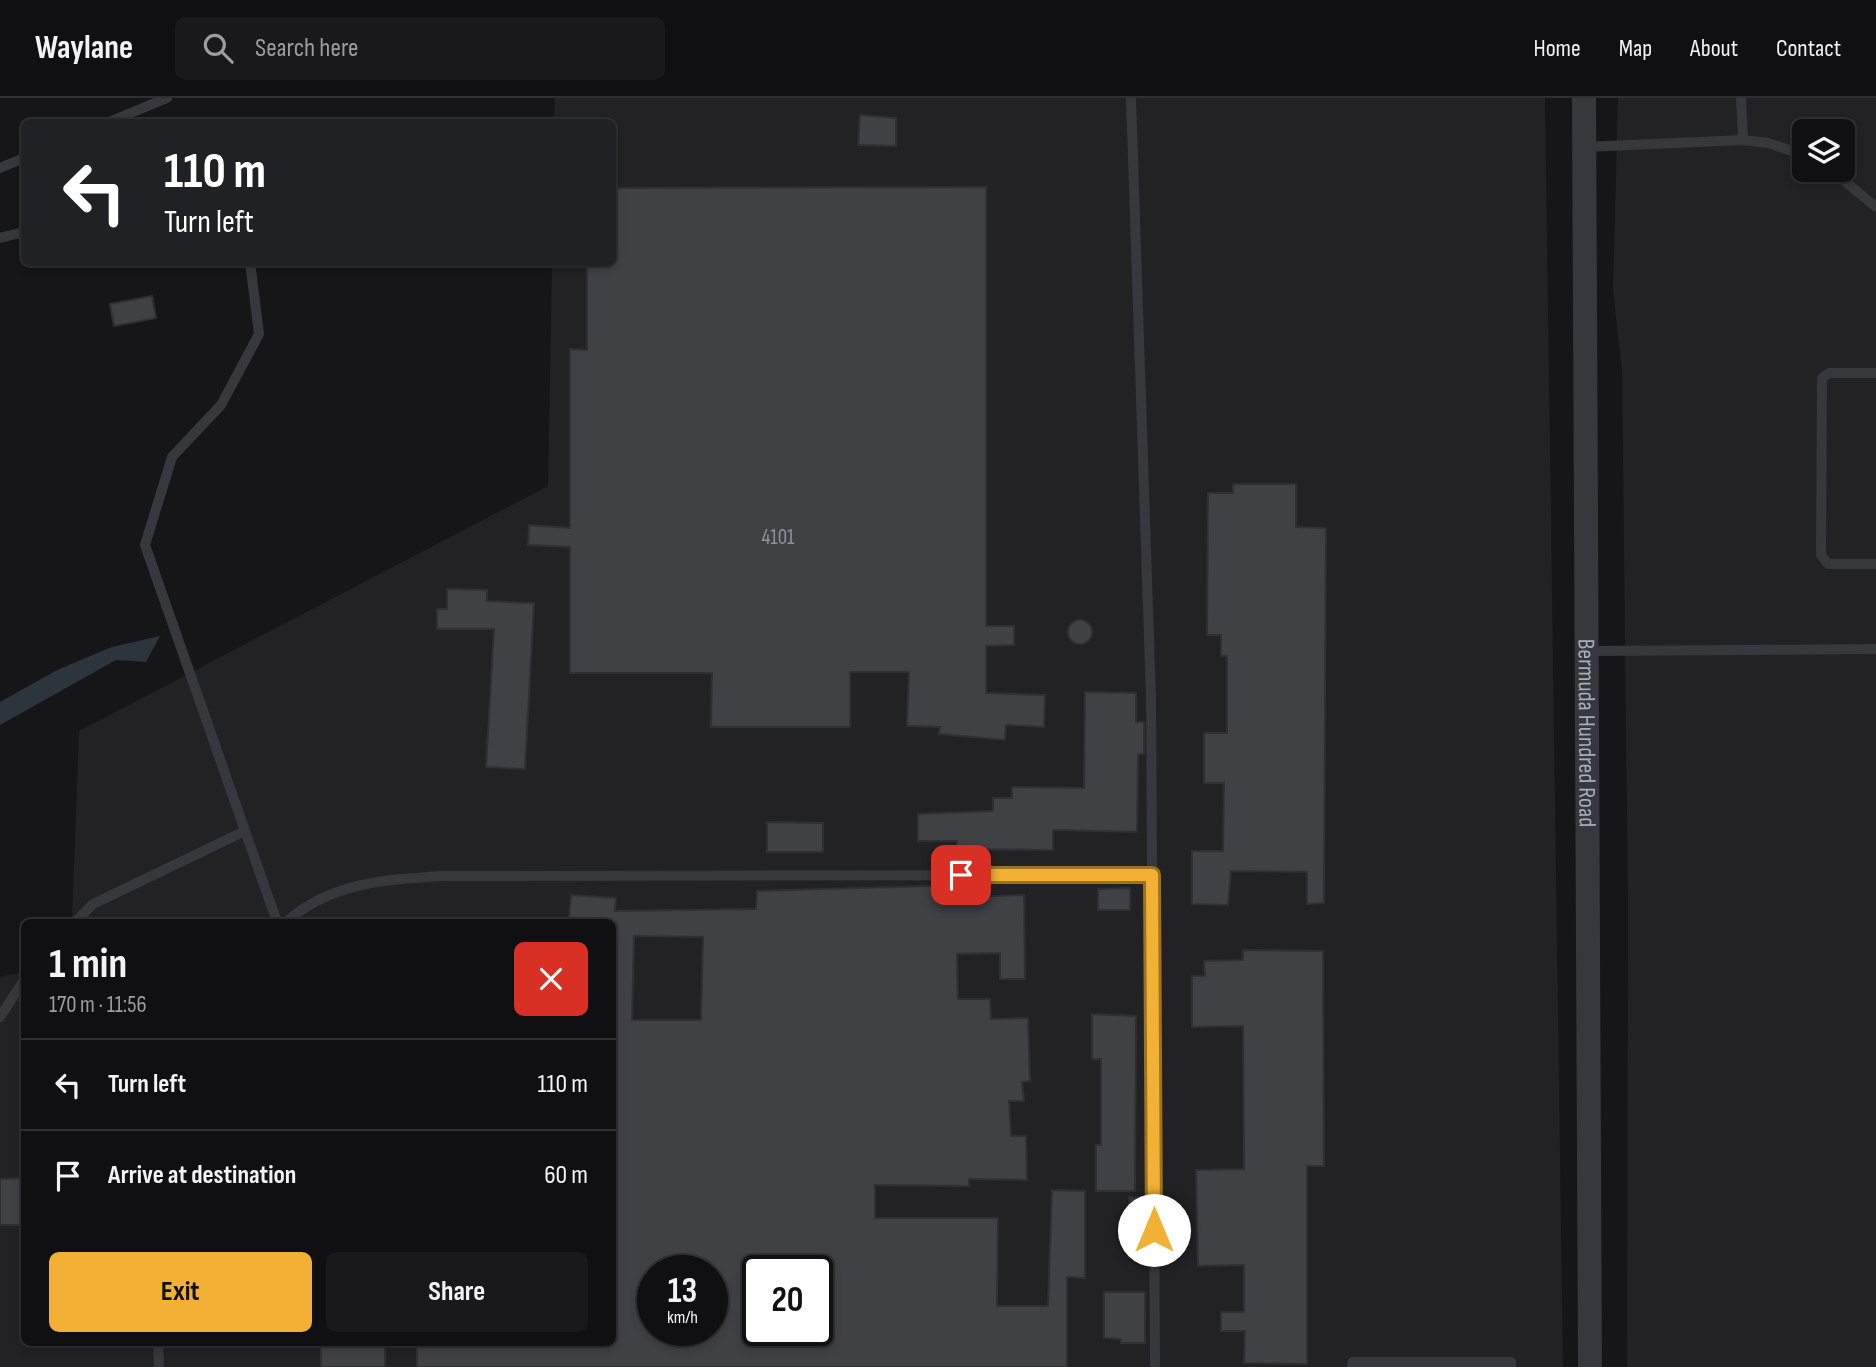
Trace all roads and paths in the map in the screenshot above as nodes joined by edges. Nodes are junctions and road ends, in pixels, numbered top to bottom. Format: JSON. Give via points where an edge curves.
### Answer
{"nodes":[{"id":1,"x":167,"y":98,"type":"edge"},
{"id":2,"x":1131,"y":98,"type":"edge"},
{"id":3,"x":1584,"y":98,"type":"edge"},
{"id":4,"x":1741,"y":98,"type":"edge"},
{"id":5,"x":116,"y":119,"type":"edge"},
{"id":6,"x":1743,"y":140,"type":"junction"},
{"id":7,"x":1584,"y":147,"type":"junction"},
{"id":8,"x":1792,"y":151,"type":"edge"},
{"id":9,"x":21,"y":159,"type":"edge"},
{"id":10,"x":0,"y":168,"type":"edge"},
{"id":11,"x":1846,"y":182,"type":"edge"},
{"id":12,"x":1876,"y":207,"type":"edge"},
{"id":13,"x":21,"y":233,"type":"edge"},
{"id":14,"x":0,"y":238,"type":"edge"},
{"id":15,"x":250,"y":266,"type":"edge"},
{"id":16,"x":1876,"y":373,"type":"edge"},
{"id":17,"x":1876,"y":564,"type":"edge"},
{"id":18,"x":1876,"y":649,"type":"edge"},
{"id":19,"x":1587,"y":651,"type":"junction"},
{"id":20,"x":244,"y":831,"type":"junction"},
{"id":21,"x":1152,"y":875,"type":"junction"},
{"id":22,"x":78,"y":919,"type":"edge"},
{"id":23,"x":276,"y":919,"type":"edge"},
{"id":24,"x":290,"y":919,"type":"edge"},
{"id":25,"x":21,"y":985,"type":"edge"},
{"id":26,"x":0,"y":1017,"type":"edge"},
{"id":27,"x":158,"y":1346,"type":"edge"},
{"id":28,"x":159,"y":1367,"type":"edge"},
{"id":29,"x":1155,"y":1367,"type":"edge"},
{"id":30,"x":1353,"y":1367,"type":"edge"},
{"id":31,"x":1511,"y":1367,"type":"edge"},
{"id":32,"x":1590,"y":1367,"type":"edge"}],
"edges":[{"from":1,"to":5,"type":"lane"},
{"from":2,"to":21,"type":"lane","via":[[1151,699]]},
{"from":3,"to":7,"type":"street","name":"Bermuda Hundred Road"},
{"from":4,"to":6,"type":"lane"},
{"from":6,"to":7,"type":"lane"},
{"from":6,"to":8,"type":"lane"},
{"from":7,"to":19,"type":"street","name":"Bermuda Hundred Road"},
{"from":9,"to":10,"type":"lane"},
{"from":11,"to":12,"type":"lane"},
{"from":13,"to":14,"type":"lane"},
{"from":15,"to":20,"type":"lane","via":[[259,334],[221,405],[172,457],[145,545]]},
{"from":16,"to":17,"type":"lane","via":[[1829,373],[1822,378],[1821,555],[1828,564]]},
{"from":18,"to":19,"type":"lane"},
{"from":19,"to":32,"type":"street","name":"Bermuda Hundred Road"},
{"from":20,"to":22,"type":"lane","via":[[93,904]]},
{"from":20,"to":23,"type":"lane"},
{"from":21,"to":24,"type":"lane","via":[[442,876],[371,881],[343,888]]},
{"from":21,"to":29,"type":"lane"},
{"from":25,"to":26,"type":"lane"},
{"from":27,"to":28,"type":"lane"},
{"from":30,"to":31,"type":"lane","via":[[1353,1362],[1511,1362]]}]}
